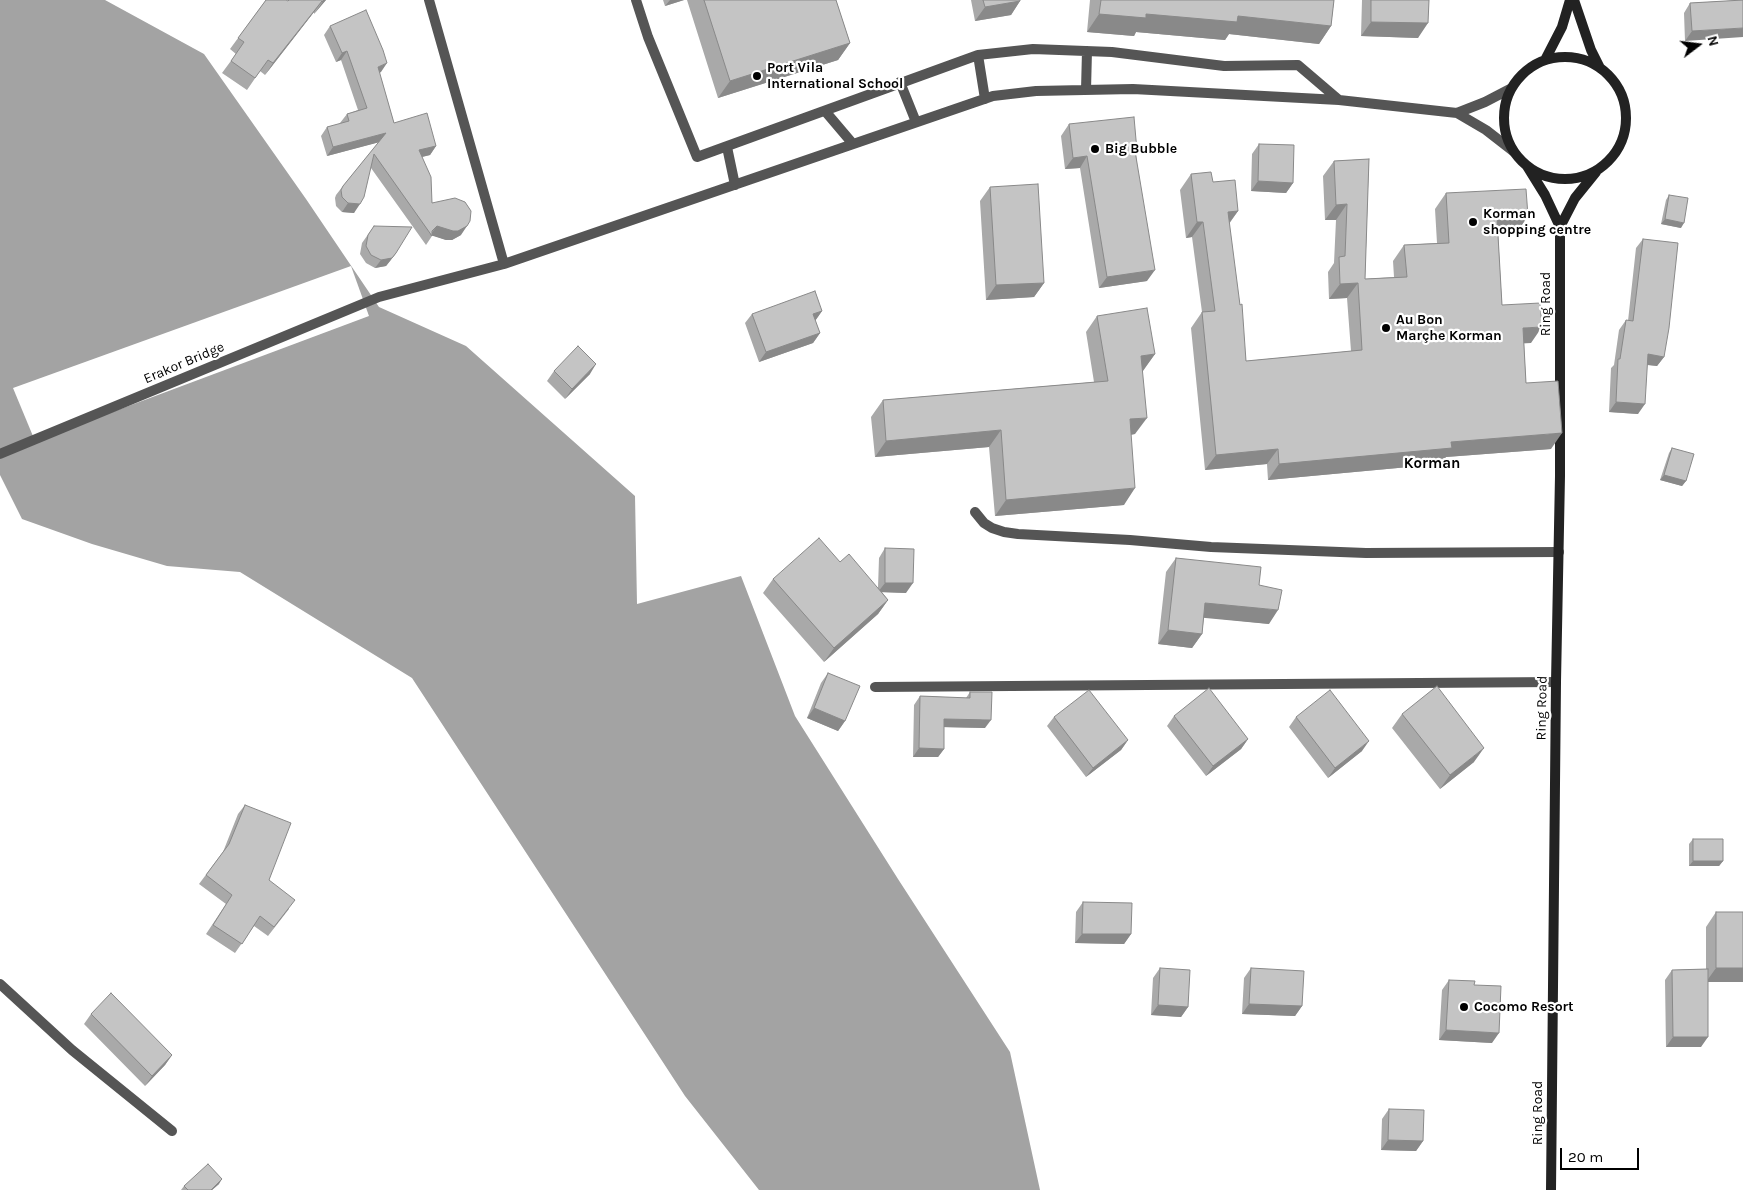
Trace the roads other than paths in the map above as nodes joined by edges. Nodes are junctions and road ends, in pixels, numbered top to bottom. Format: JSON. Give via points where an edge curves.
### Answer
{"nodes":[{"id":1,"x":430,"y":0,"type":"edge"},
{"id":2,"x":636,"y":0,"type":"edge"},
{"id":3,"x":1570,"y":0,"type":"edge"},
{"id":4,"x":1574,"y":0,"type":"edge"},
{"id":5,"x":1087,"y":51,"type":"junction"},
{"id":6,"x":978,"y":55,"type":"junction"},
{"id":7,"x":1545,"y":60,"type":"junction"},
{"id":8,"x":1600,"y":68,"type":"junction"},
{"id":9,"x":900,"y":82,"type":"junction"},
{"id":10,"x":1510,"y":89,"type":"junction"},
{"id":11,"x":1086,"y":90,"type":"junction"},
{"id":12,"x":985,"y":99,"type":"junction"},
{"id":13,"x":1339,"y":100,"type":"junction"},
{"id":14,"x":825,"y":111,"type":"junction"},
{"id":15,"x":1457,"y":113,"type":"junction"},
{"id":16,"x":916,"y":122,"type":"junction"},
{"id":17,"x":853,"y":144,"type":"junction"},
{"id":18,"x":727,"y":147,"type":"junction"},
{"id":19,"x":1513,"y":151,"type":"junction"},
{"id":20,"x":1527,"y":166,"type":"junction"},
{"id":21,"x":1596,"y":171,"type":"junction"},
{"id":22,"x":735,"y":185,"type":"junction"},
{"id":23,"x":1560,"y":227,"type":"junction"},
{"id":24,"x":504,"y":264,"type":"junction"},
{"id":25,"x":0,"y":454,"type":"edge"},
{"id":26,"x":975,"y":512,"type":"dead end"},
{"id":27,"x":1559,"y":552,"type":"junction"},
{"id":28,"x":1556,"y":682,"type":"junction"},
{"id":29,"x":874,"y":687,"type":"dead end"},
{"id":30,"x":0,"y":984,"type":"edge"},
{"id":31,"x":172,"y":1131,"type":"dead end"},
{"id":32,"x":1551,"y":1190,"type":"edge"}],
"edges":[{"from":1,"to":24,"type":"street"},
{"from":2,"to":18,"type":"street","via":[[648,38],[698,157]]},
{"from":3,"to":7,"type":"main road","via":[[1562,27]]},
{"from":4,"to":8,"type":"main road"},
{"from":5,"to":6,"type":"street","via":[[1033,49]]},
{"from":5,"to":11,"type":"street"},
{"from":5,"to":13,"type":"street","via":[[1224,66],[1298,66]]},
{"from":6,"to":9,"type":"street"},
{"from":6,"to":12,"type":"street"},
{"from":7,"to":8,"type":"main road","via":[[1564,56],[1582,59]]},
{"from":7,"to":10,"type":"main road","via":[[1525,71]]},
{"from":8,"to":21,"type":"main road","via":[[1621,93],[1625,125],[1622,141],[1614,155]]},
{"from":9,"to":14,"type":"street"},
{"from":9,"to":16,"type":"street"},
{"from":10,"to":15,"type":"street"},
{"from":10,"to":19,"type":"main road","via":[[1504,109],[1505,131]]},
{"from":11,"to":12,"type":"street","name":"Erakor Bridge","via":[[1036,91]]},
{"from":11,"to":13,"type":"street","name":"Erakor Bridge","via":[[1211,92]]},
{"from":12,"to":16,"type":"street","name":"Erakor Bridge"},
{"from":13,"to":15,"type":"street","name":"Erakor Bridge"},
{"from":14,"to":17,"type":"street"},
{"from":14,"to":18,"type":"street"},
{"from":15,"to":19,"type":"street"},
{"from":16,"to":17,"type":"street","name":"Erakor Bridge"},
{"from":17,"to":22,"type":"street","name":"Erakor Bridge"},
{"from":18,"to":22,"type":"street"},
{"from":19,"to":20,"type":"main road"},
{"from":20,"to":21,"type":"main road","via":[[1543,176],[1560,180],[1579,178]]},
{"from":20,"to":23,"type":"main road","name":"Ring Road"},
{"from":21,"to":23,"type":"main road","name":"Ring Road","via":[[1575,198]]},
{"from":22,"to":24,"type":"street","name":"Erakor Bridge"},
{"from":23,"to":27,"type":"main road","name":"Ring Road"},
{"from":24,"to":25,"type":"street","name":"Erakor Bridge","via":[[379,297]]},
{"from":26,"to":27,"type":"street","via":[[992,528],[1018,534],[1366,553]]},
{"from":27,"to":28,"type":"main road","name":"Ring Road"},
{"from":28,"to":29,"type":"street"},
{"from":28,"to":32,"type":"main road","name":"Ring Road"},
{"from":30,"to":31,"type":"street","via":[[72,1050]]}]}
